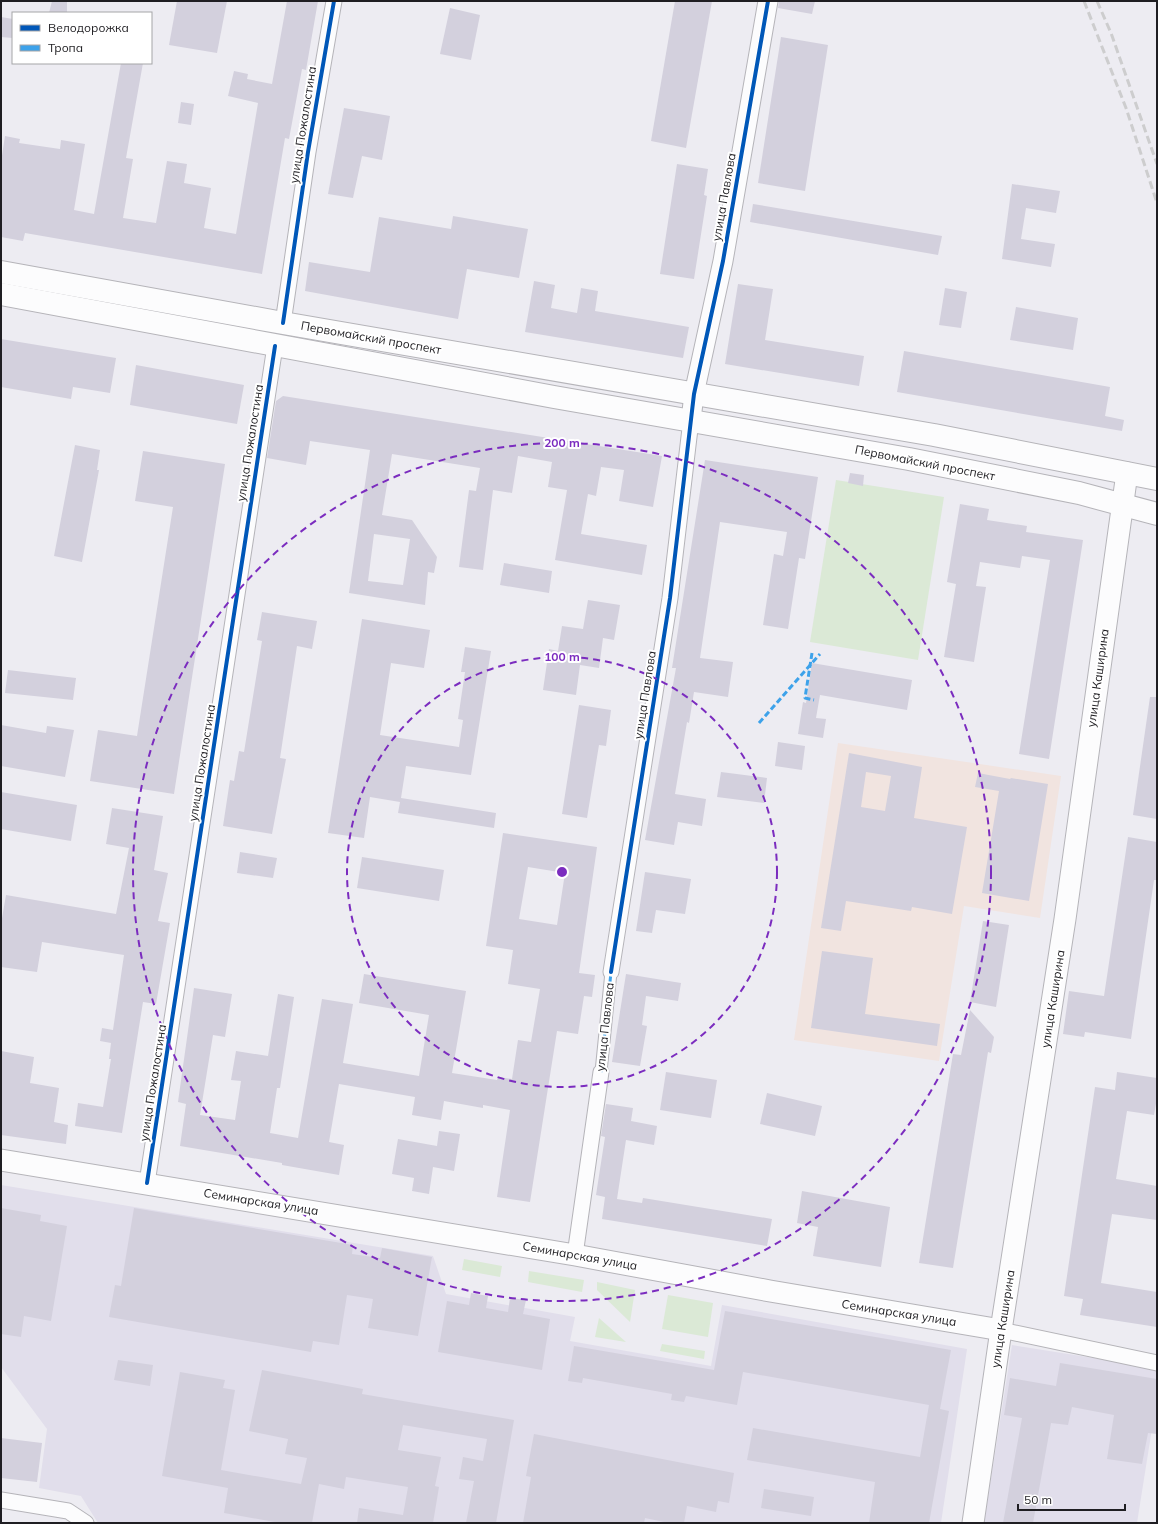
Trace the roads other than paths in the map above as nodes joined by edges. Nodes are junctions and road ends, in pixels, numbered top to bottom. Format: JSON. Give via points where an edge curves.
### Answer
{"nodes":[{"id":1,"x":334,"y":1,"type":"edge"},
{"id":2,"x":768,"y":1,"type":"edge"},
{"id":3,"x":1,"y":272,"type":"edge"},
{"id":4,"x":1,"y":294,"type":"edge"},
{"id":5,"x":283,"y":323,"type":"junction"},
{"id":6,"x":275,"y":346,"type":"junction"},
{"id":7,"x":694,"y":394,"type":"junction"},
{"id":8,"x":691,"y":420,"type":"junction"},
{"id":9,"x":1127,"y":473,"type":"junction"},
{"id":10,"x":1157,"y":479,"type":"edge"},
{"id":11,"x":1122,"y":506,"type":"junction"},
{"id":12,"x":1157,"y":514,"type":"edge"},
{"id":13,"x":611,"y":972,"type":"joint"},
{"id":14,"x":601,"y":1072,"type":"joint"},
{"id":15,"x":1,"y":1160,"type":"edge"},
{"id":16,"x":147,"y":1183,"type":"junction"},
{"id":17,"x":575,"y":1255,"type":"junction"},
{"id":18,"x":1001,"y":1330,"type":"junction"},
{"id":19,"x":1157,"y":1363,"type":"edge"},
{"id":20,"x":1,"y":1500,"type":"edge"},
{"id":21,"x":86,"y":1523,"type":"edge"},
{"id":22,"x":973,"y":1523,"type":"edge"}],
"edges":[{"from":1,"to":5,"type":"street","name":"улица Пожалостина","via":[[308,152]]},
{"from":2,"to":7,"type":"street","name":"улица Павлова","via":[[723,261]]},
{"from":3,"to":5,"type":"main road","name":"Первомайский проспект"},
{"from":4,"to":6,"type":"main road","name":"Первомайский проспект"},
{"from":5,"to":7,"type":"main road","name":"Первомайский проспект"},
{"from":6,"to":8,"type":"main road","name":"Первомайский проспект"},
{"from":6,"to":16,"type":"street","name":"улица Пожалостина"},
{"from":7,"to":8,"type":"street"},
{"from":7,"to":9,"type":"main road","name":"Первомайский проспект","via":[[934,435]]},
{"from":8,"to":11,"type":"main road","name":"Первомайский проспект","via":[[1067,490]]},
{"from":8,"to":13,"type":"street","name":"улица Павлова","via":[[670,598]]},
{"from":9,"to":10,"type":"main road","name":"Первомайский проспект"},
{"from":9,"to":11,"type":"main road","name":"улица Каширина"},
{"from":11,"to":12,"type":"main road","name":"Первомайский проспект"},
{"from":11,"to":18,"type":"main road","name":"улица Каширина","via":[[1065,919]]},
{"from":13,"to":14,"type":"street","name":"улица Павлова"},
{"from":14,"to":17,"type":"street","name":"улица Павлова"},
{"from":15,"to":16,"type":"main road","name":"Семинарская улица"},
{"from":16,"to":17,"type":"main road","name":"Семинарская улица"},
{"from":17,"to":18,"type":"main road","name":"Семинарская улица"},
{"from":18,"to":19,"type":"street","name":"Семинарская улица"},
{"from":18,"to":22,"type":"main road","name":"улица Каширина"},
{"from":20,"to":21,"type":"street","via":[[68,1511]]}]}
